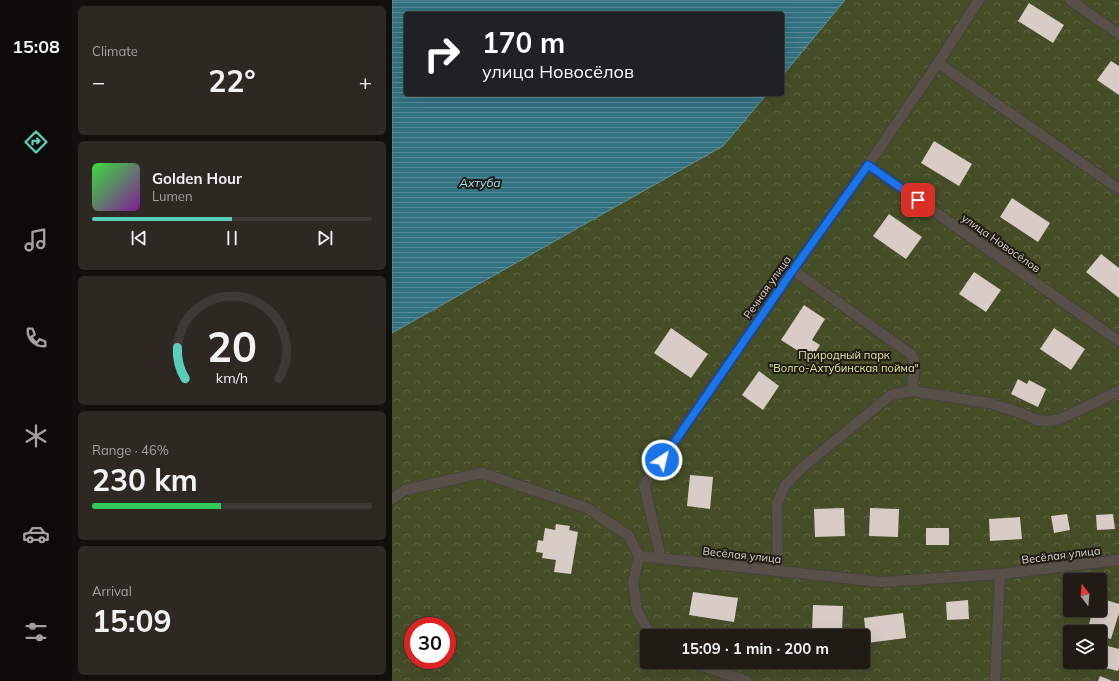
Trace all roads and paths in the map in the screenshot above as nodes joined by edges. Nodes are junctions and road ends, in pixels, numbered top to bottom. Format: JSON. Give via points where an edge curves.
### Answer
{"nodes":[{"id":1,"x":979,"y":0,"type":"edge"},
{"id":2,"x":1070,"y":0,"type":"edge"},
{"id":3,"x":1119,"y":34,"type":"edge"},
{"id":4,"x":938,"y":63,"type":"junction"},
{"id":5,"x":868,"y":165,"type":"junction"},
{"id":6,"x":1119,"y":190,"type":"edge"},
{"id":7,"x":793,"y":270,"type":"junction"},
{"id":8,"x":1119,"y":341,"type":"edge"},
{"id":9,"x":912,"y":391,"type":"junction"},
{"id":10,"x":1119,"y":391,"type":"edge"},
{"id":11,"x":392,"y":499,"type":"edge"},
{"id":12,"x":639,"y":556,"type":"junction"},
{"id":13,"x":661,"y":558,"type":"junction"},
{"id":14,"x":1119,"y":560,"type":"edge"},
{"id":15,"x":778,"y":571,"type":"junction"},
{"id":16,"x":1000,"y":574,"type":"junction"},
{"id":17,"x":648,"y":629,"type":"edge"},
{"id":18,"x":712,"y":669,"type":"edge"},
{"id":19,"x":747,"y":681,"type":"edge"},
{"id":20,"x":995,"y":681,"type":"edge"}],
"edges":[{"from":1,"to":4,"type":"street","name":"Речная улица"},
{"from":2,"to":3,"type":"street"},
{"from":4,"to":5,"type":"street","name":"Речная улица"},
{"from":4,"to":6,"type":"street"},
{"from":5,"to":7,"type":"street","name":"Речная улица"},
{"from":5,"to":8,"type":"street","name":"улица Новосёлов"},
{"from":7,"to":9,"type":"street","via":[[912,355],[915,365]]},
{"from":7,"to":13,"type":"street","name":"Речная улица","via":[[644,485]]},
{"from":9,"to":10,"type":"street","via":[[989,403],[1037,420],[1048,421],[1060,419]]},
{"from":9,"to":15,"type":"street","via":[[891,395],[804,466],[784,487],[777,504]]},
{"from":11,"to":12,"type":"street","via":[[405,490],[482,473],[587,508],[628,534]]},
{"from":12,"to":13,"type":"street","name":"Весёлая улица"},
{"from":12,"to":17,"type":"street","via":[[633,582],[638,610]]},
{"from":13,"to":15,"type":"street","name":"Весёлая улица"},
{"from":14,"to":16,"type":"street","name":"Весёлая улица"},
{"from":15,"to":16,"type":"street","name":"Весёлая улица","via":[[882,582]]},
{"from":16,"to":20,"type":"street"},
{"from":18,"to":19,"type":"street"}]}
